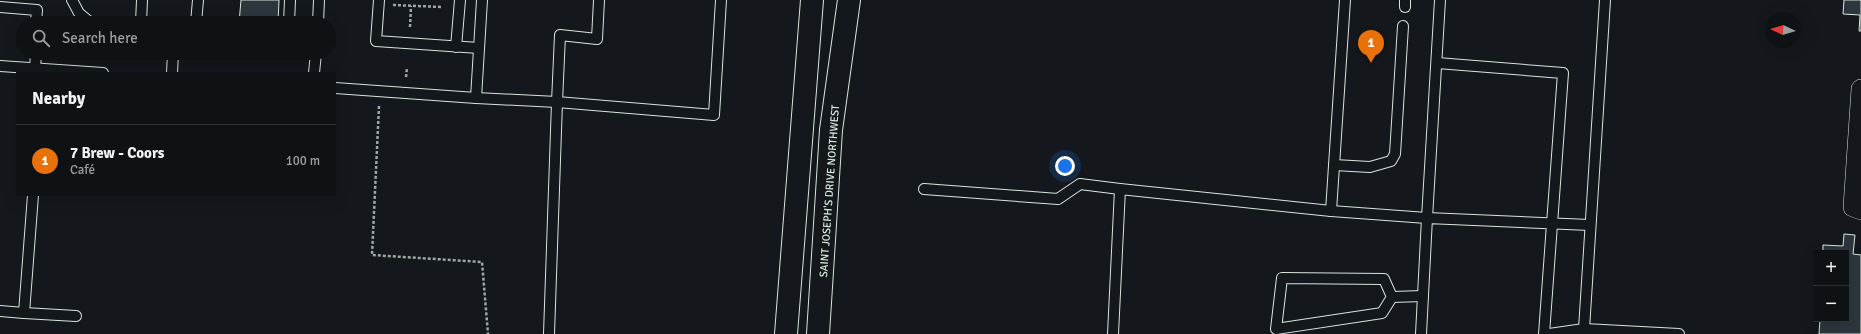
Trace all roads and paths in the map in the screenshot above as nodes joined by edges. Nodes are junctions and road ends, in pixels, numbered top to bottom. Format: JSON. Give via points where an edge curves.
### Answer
{"nodes":[{"id":1,"x":72,"y":0,"type":"edge"},
{"id":2,"x":142,"y":0,"type":"edge"},
{"id":3,"x":198,"y":0,"type":"edge"},
{"id":4,"x":290,"y":0,"type":"edge"},
{"id":5,"x":319,"y":0,"type":"edge"},
{"id":6,"x":379,"y":0,"type":"edge"},
{"id":7,"x":390,"y":0,"type":"edge"},
{"id":8,"x":460,"y":0,"type":"edge"},
{"id":9,"x":482,"y":0,"type":"edge"},
{"id":10,"x":599,"y":0,"type":"edge"},
{"id":11,"x":721,"y":0,"type":"edge"},
{"id":12,"x":812,"y":0,"type":"edge"},
{"id":13,"x":850,"y":0,"type":"edge"},
{"id":14,"x":1345,"y":0,"type":"edge"},
{"id":15,"x":1440,"y":0,"type":"edge"},
{"id":16,"x":1605,"y":0,"type":"edge"},
{"id":17,"x":37,"y":5,"type":"edge"},
{"id":18,"x":412,"y":6,"type":"junction"},
{"id":19,"x":0,"y":7,"type":"edge"},
{"id":20,"x":442,"y":7,"type":"dead end"},
{"id":21,"x":36,"y":16,"type":"edge"},
{"id":22,"x":83,"y":16,"type":"edge"},
{"id":23,"x":141,"y":16,"type":"edge"},
{"id":24,"x":197,"y":16,"type":"edge"},
{"id":25,"x":289,"y":16,"type":"edge"},
{"id":26,"x":318,"y":16,"type":"edge"},
{"id":27,"x":1404,"y":26,"type":"dead end"},
{"id":28,"x":410,"y":28,"type":"dead end"},
{"id":29,"x":456,"y":46,"type":"junction"},
{"id":30,"x":479,"y":48,"type":"junction"},
{"id":31,"x":38,"y":60,"type":"edge"},
{"id":32,"x":173,"y":60,"type":"edge"},
{"id":33,"x":315,"y":60,"type":"edge"},
{"id":34,"x":1437,"y":63,"type":"junction"},
{"id":35,"x":0,"y":66,"type":"edge"},
{"id":36,"x":407,"y":68,"type":"dead end"},
{"id":37,"x":40,"y":70,"type":"edge"},
{"id":38,"x":82,"y":72,"type":"edge"},
{"id":39,"x":172,"y":72,"type":"edge"},
{"id":40,"x":314,"y":72,"type":"edge"},
{"id":41,"x":406,"y":77,"type":"dead end"},
{"id":42,"x":336,"y":88,"type":"edge"},
{"id":43,"x":1861,"y":89,"type":"edge"},
{"id":44,"x":380,"y":91,"type":"junction"},
{"id":45,"x":476,"y":98,"type":"junction"},
{"id":46,"x":557,"y":102,"type":"junction"},
{"id":47,"x":1334,"y":165,"type":"junction"},
{"id":48,"x":1120,"y":188,"type":"junction"},
{"id":49,"x":924,"y":189,"type":"dead end"},
{"id":50,"x":33,"y":196,"type":"edge"},
{"id":51,"x":1857,"y":209,"type":"edge"},
{"id":52,"x":1331,"y":211,"type":"junction"},
{"id":53,"x":1427,"y":218,"type":"junction"},
{"id":54,"x":1552,"y":224,"type":"junction"},
{"id":55,"x":1590,"y":225,"type":"junction"},
{"id":56,"x":1423,"y":296,"type":"junction"},
{"id":57,"x":1392,"y":297,"type":"junction"},
{"id":58,"x":0,"y":311,"type":"edge"},
{"id":59,"x":24,"y":312,"type":"junction"},
{"id":60,"x":76,"y":316,"type":"dead end"},
{"id":61,"x":1584,"y":329,"type":"junction"},
{"id":62,"x":488,"y":334,"type":"edge"},
{"id":63,"x":549,"y":334,"type":"edge"},
{"id":64,"x":786,"y":334,"type":"edge"},
{"id":65,"x":818,"y":334,"type":"edge"},
{"id":66,"x":1114,"y":334,"type":"edge"},
{"id":67,"x":1421,"y":334,"type":"edge"},
{"id":68,"x":1544,"y":334,"type":"edge"},
{"id":69,"x":1549,"y":334,"type":"edge"},
{"id":70,"x":1679,"y":334,"type":"edge"}],
"edges":[{"from":1,"to":22,"type":"lane"},
{"from":2,"to":23,"type":"lane"},
{"from":3,"to":24,"type":"lane"},
{"from":4,"to":25,"type":"lane"},
{"from":5,"to":26,"type":"lane"},
{"from":6,"to":29,"type":"lane","via":[[376,41]]},
{"from":7,"to":18,"type":"path","via":[[390,5]]},
{"from":8,"to":29,"type":"lane"},
{"from":9,"to":30,"type":"lane"},
{"from":10,"to":46,"type":"lane","via":[[597,38],[560,35]]},
{"from":11,"to":46,"type":"lane","via":[[714,115]]},
{"from":12,"to":64,"type":"street"},
{"from":13,"to":65,"type":"street","name":"SAINT JOSEPH'S DRIVE NORTHWEST","via":[[831,130]]},
{"from":14,"to":47,"type":"lane"},
{"from":15,"to":34,"type":"lane"},
{"from":16,"to":55,"type":"lane"},
{"from":17,"to":19,"type":"lane"},
{"from":17,"to":21,"type":"lane"},
{"from":18,"to":20,"type":"path"},
{"from":18,"to":28,"type":"path"},
{"from":27,"to":47,"type":"lane","via":[[1395,154],[1391,161],[1370,167]]},
{"from":29,"to":30,"type":"lane"},
{"from":30,"to":45,"type":"lane"},
{"from":31,"to":37,"type":"lane"},
{"from":32,"to":39,"type":"lane"},
{"from":33,"to":40,"type":"lane"},
{"from":34,"to":53,"type":"lane"},
{"from":34,"to":54,"type":"lane","via":[[1563,73]]},
{"from":35,"to":37,"type":"lane"},
{"from":36,"to":41,"type":"path"},
{"from":37,"to":38,"type":"lane"},
{"from":42,"to":44,"type":"lane"},
{"from":43,"to":51,"type":"street"},
{"from":44,"to":45,"type":"lane"},
{"from":44,"to":62,"type":"path","via":[[372,255],[482,262]]},
{"from":45,"to":46,"type":"lane"},
{"from":46,"to":63,"type":"lane"},
{"from":47,"to":52,"type":"lane"},
{"from":48,"to":49,"type":"lane","via":[[1080,184],[1058,199]]},
{"from":48,"to":52,"type":"lane"},
{"from":48,"to":66,"type":"lane"},
{"from":50,"to":59,"type":"lane"},
{"from":52,"to":53,"type":"lane"},
{"from":53,"to":54,"type":"lane"},
{"from":53,"to":56,"type":"lane"},
{"from":54,"to":55,"type":"lane"},
{"from":54,"to":68,"type":"lane"},
{"from":55,"to":61,"type":"lane"},
{"from":56,"to":57,"type":"lane"},
{"from":56,"to":67,"type":"lane"},
{"from":57,"to":57,"type":"lane","via":[[1382,313],[1276,329],[1282,278],[1384,279]]},
{"from":58,"to":59,"type":"lane"},
{"from":59,"to":60,"type":"lane"},
{"from":61,"to":69,"type":"lane"},
{"from":61,"to":70,"type":"lane"}]}
